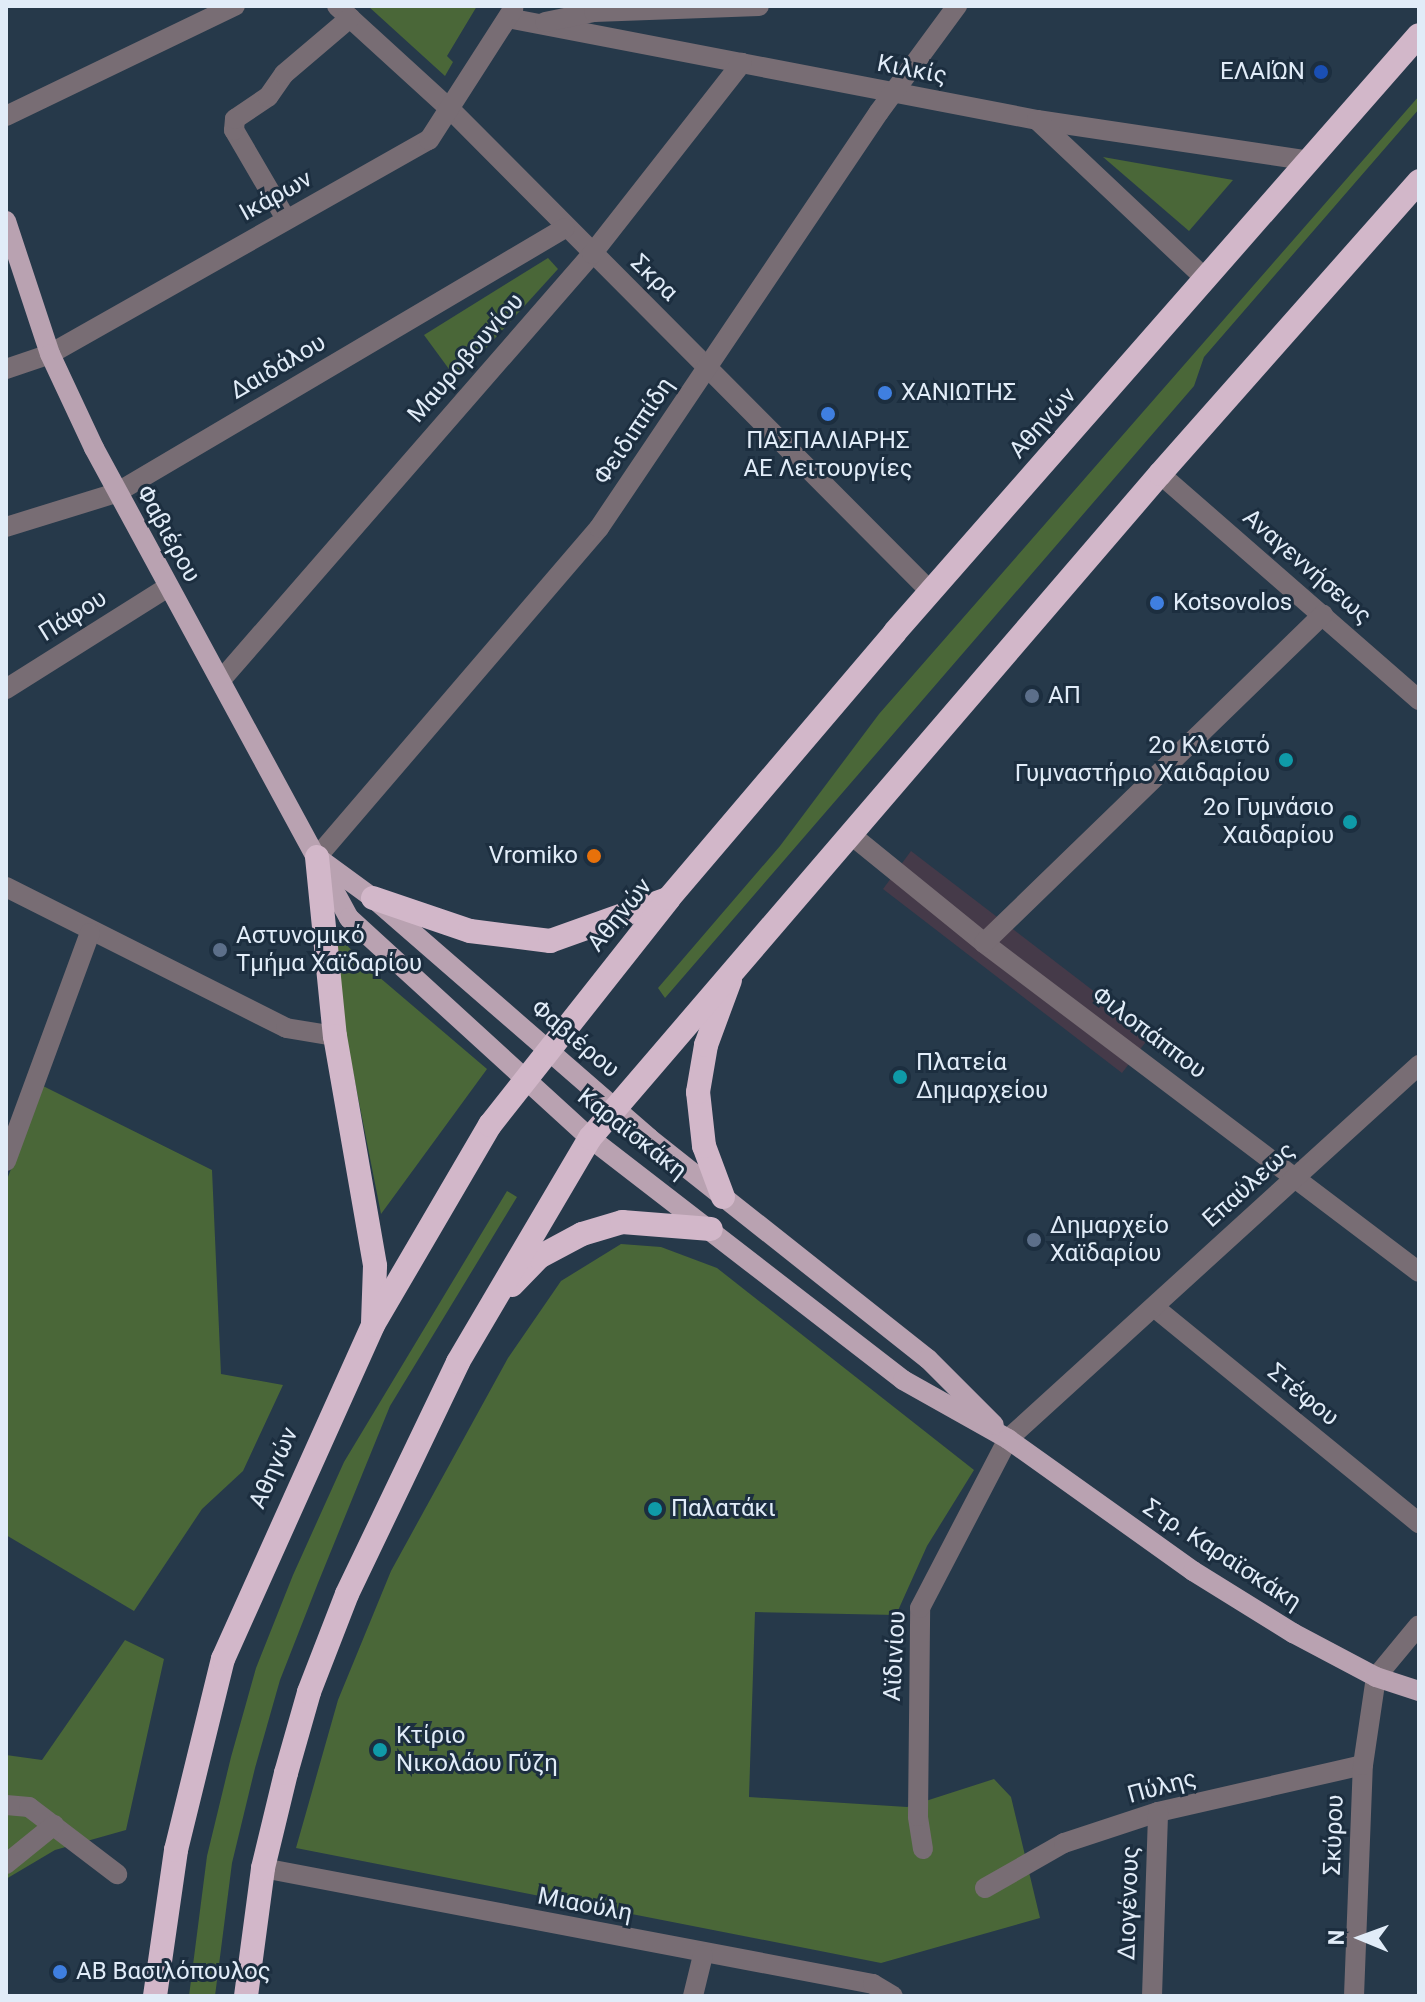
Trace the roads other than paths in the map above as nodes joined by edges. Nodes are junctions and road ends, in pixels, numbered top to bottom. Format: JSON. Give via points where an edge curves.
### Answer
{"nodes":[{"id":1,"x":235,"y":6,"type":"edge"},
{"id":2,"x":759,"y":6,"type":"edge"},
{"id":3,"x":957,"y":6,"type":"edge"},
{"id":4,"x":344,"y":12,"type":"edge"},
{"id":5,"x":512,"y":12,"type":"edge"},
{"id":6,"x":540,"y":23,"type":"junction"},
{"id":7,"x":1419,"y":35,"type":"edge"},
{"id":8,"x":742,"y":63,"type":"junction"},
{"id":9,"x":893,"y":94,"type":"junction"},
{"id":10,"x":451,"y":110,"type":"junction"},
{"id":11,"x":6,"y":116,"type":"edge"},
{"id":12,"x":1037,"y":120,"type":"junction"},
{"id":13,"x":1310,"y":161,"type":"junction"},
{"id":14,"x":1419,"y":181,"type":"edge"},
{"id":15,"x":286,"y":219,"type":"junction"},
{"id":16,"x":6,"y":221,"type":"edge"},
{"id":17,"x":565,"y":228,"type":"junction"},
{"id":18,"x":592,"y":254,"type":"junction"},
{"id":19,"x":1207,"y":280,"type":"junction"},
{"id":20,"x":50,"y":354,"type":"junction"},
{"id":21,"x":707,"y":367,"type":"junction"},
{"id":22,"x":6,"y":369,"type":"edge"},
{"id":23,"x":1160,"y":474,"type":"junction"},
{"id":24,"x":116,"y":493,"type":"junction"},
{"id":25,"x":6,"y":527,"type":"edge"},
{"id":26,"x":168,"y":587,"type":"junction"},
{"id":27,"x":931,"y":592,"type":"junction"},
{"id":28,"x":1323,"y":614,"type":"junction"},
{"id":29,"x":221,"y":680,"type":"junction"},
{"id":30,"x":6,"y":689,"type":"edge"},
{"id":31,"x":1419,"y":700,"type":"edge"},
{"id":32,"x":850,"y":834,"type":"junction"},
{"id":33,"x":317,"y":857,"type":"junction"},
{"id":34,"x":6,"y":887,"type":"edge"},
{"id":35,"x":373,"y":898,"type":"junction"},
{"id":36,"x":669,"y":898,"type":"junction"},
{"id":37,"x":90,"y":933,"type":"junction"},
{"id":38,"x":984,"y":943,"type":"junction"},
{"id":39,"x":736,"y":965,"type":"junction"},
{"id":40,"x":335,"y":1036,"type":"junction"},
{"id":41,"x":546,"y":1050,"type":"junction"},
{"id":42,"x":1419,"y":1065,"type":"edge"},
{"id":43,"x":522,"y":1078,"type":"junction"},
{"id":44,"x":616,"y":1108,"type":"junction"},
{"id":45,"x":590,"y":1138,"type":"junction"},
{"id":46,"x":6,"y":1161,"type":"edge"},
{"id":47,"x":1296,"y":1177,"type":"junction"},
{"id":48,"x":723,"y":1197,"type":"junction"},
{"id":49,"x":711,"y":1229,"type":"junction"},
{"id":50,"x":1419,"y":1272,"type":"edge"},
{"id":51,"x":1154,"y":1307,"type":"junction"},
{"id":52,"x":487,"y":1309,"type":"junction"},
{"id":53,"x":373,"y":1325,"type":"junction"},
{"id":54,"x":1008,"y":1439,"type":"junction"},
{"id":55,"x":1419,"y":1523,"type":"edge"},
{"id":56,"x":1419,"y":1625,"type":"edge"},
{"id":57,"x":1376,"y":1677,"type":"junction"},
{"id":58,"x":1419,"y":1691,"type":"edge"},
{"id":59,"x":1363,"y":1765,"type":"junction"},
{"id":60,"x":6,"y":1805,"type":"edge"},
{"id":61,"x":1158,"y":1812,"type":"junction"},
{"id":62,"x":54,"y":1825,"type":"junction"},
{"id":63,"x":923,"y":1849,"type":"dead end"},
{"id":64,"x":6,"y":1864,"type":"edge"},
{"id":65,"x":263,"y":1868,"type":"junction"},
{"id":66,"x":117,"y":1874,"type":"dead end"},
{"id":67,"x":985,"y":1888,"type":"dead end"},
{"id":68,"x":703,"y":1955,"type":"junction"},
{"id":69,"x":155,"y":1996,"type":"edge"},
{"id":70,"x":246,"y":1996,"type":"edge"},
{"id":71,"x":693,"y":1996,"type":"edge"},
{"id":72,"x":893,"y":1996,"type":"edge"},
{"id":73,"x":1152,"y":1996,"type":"edge"},
{"id":74,"x":1354,"y":1996,"type":"edge"}],
"edges":[{"from":1,"to":11,"type":"street"},
{"from":2,"to":6,"type":"street","via":[[594,12]]},
{"from":3,"to":9,"type":"street","name":"Φειδιππίδη"},
{"from":4,"to":10,"type":"street","name":"Σκρα"},
{"from":4,"to":15,"type":"street","via":[[268,97],[235,119],[234,130]]},
{"from":5,"to":6,"type":"street","name":"Κιλκίς"},
{"from":5,"to":10,"type":"street","name":"Ικάρων"},
{"from":6,"to":8,"type":"street","name":"Κιλκίς"},
{"from":7,"to":13,"type":"highway","name":"Αθηνών"},
{"from":8,"to":9,"type":"street","name":"Κιλκίς"},
{"from":8,"to":18,"type":"street","name":"Μαυροβουνίου"},
{"from":9,"to":12,"type":"street","name":"Κιλκίς"},
{"from":9,"to":21,"type":"street","name":"Φειδιππίδη"},
{"from":10,"to":15,"type":"street","name":"Ικάρων","via":[[429,140]]},
{"from":10,"to":17,"type":"street","name":"Σκρα"},
{"from":12,"to":13,"type":"street","name":"Κιλκίς"},
{"from":12,"to":19,"type":"street"},
{"from":13,"to":19,"type":"highway","name":"Αθηνών"},
{"from":14,"to":23,"type":"highway"},
{"from":15,"to":20,"type":"street","name":"Ικάρων"},
{"from":16,"to":20,"type":"main road","name":"Φαβιέρου"},
{"from":17,"to":18,"type":"street","name":"Σκρα"},
{"from":17,"to":24,"type":"street","name":"Δαιδάλου"},
{"from":18,"to":21,"type":"street","name":"Σκρα"},
{"from":18,"to":29,"type":"street","name":"Μαυροβουνίου"},
{"from":19,"to":27,"type":"highway","name":"Αθηνών"},
{"from":20,"to":22,"type":"street","name":"Ικάρων"},
{"from":20,"to":24,"type":"main road","name":"Φαβιέρου"},
{"from":21,"to":27,"type":"street","name":"Σκρα"},
{"from":21,"to":33,"type":"street","name":"Φειδιππίδη","via":[[599,528]]},
{"from":23,"to":28,"type":"street","name":"Αναγεννήσεως"},
{"from":23,"to":32,"type":"highway"},
{"from":24,"to":25,"type":"street","name":"Δαιδάλου"},
{"from":24,"to":26,"type":"main road","name":"Φαβιέρου"},
{"from":26,"to":29,"type":"main road","name":"Φαβιέρου"},
{"from":26,"to":30,"type":"street","name":"Πάφου"},
{"from":27,"to":36,"type":"highway","name":"Αθηνών"},
{"from":28,"to":31,"type":"street","name":"Αναγεννήσεως"},
{"from":28,"to":38,"type":"street"},
{"from":29,"to":33,"type":"main road","name":"Φαβιέρου"},
{"from":32,"to":38,"type":"street","name":"Φιλοπάππου"},
{"from":32,"to":39,"type":"highway"},
{"from":33,"to":35,"type":"main road","name":"Φαβιέρου"},
{"from":33,"to":40,"type":"highway"},
{"from":33,"to":43,"type":"main road","name":"Φαβιέρου","via":[[349,918]]},
{"from":34,"to":37,"type":"street"},
{"from":35,"to":36,"type":"highway","via":[[470,931],[550,941]]},
{"from":35,"to":41,"type":"main road","name":"Φαβιέρου"},
{"from":36,"to":41,"type":"highway","name":"Αθηνών"},
{"from":37,"to":40,"type":"street","via":[[286,1028]]},
{"from":37,"to":46,"type":"street"},
{"from":38,"to":47,"type":"street","name":"Φιλοπάππου"},
{"from":39,"to":44,"type":"highway"},
{"from":39,"to":48,"type":"highway","via":[[706,1045],[698,1092],[704,1146]]},
{"from":40,"to":53,"type":"highway","via":[[373,1256]]},
{"from":41,"to":43,"type":"highway","name":"Αθηνών"},
{"from":41,"to":44,"type":"main road","name":"Φαβιέρου"},
{"from":42,"to":47,"type":"street","name":"Επαύλεως"},
{"from":43,"to":45,"type":"main road","name":"Καραϊσκάκη"},
{"from":43,"to":53,"type":"highway","name":"Αθηνών"},
{"from":44,"to":45,"type":"highway"},
{"from":44,"to":48,"type":"main road","name":"Καραϊσκάκη"},
{"from":45,"to":49,"type":"main road","name":"Καραϊσκάκη"},
{"from":45,"to":52,"type":"highway"},
{"from":47,"to":50,"type":"street","name":"Φιλοπάππου"},
{"from":47,"to":51,"type":"street","name":"Επαύλεως"},
{"from":48,"to":54,"type":"main road","name":"Στρ. Καραϊσκάκη","via":[[928,1359]]},
{"from":49,"to":52,"type":"highway","via":[[622,1222],[582,1234],[539,1257]]},
{"from":49,"to":54,"type":"main road","name":"Στρ. Καραϊσκάκη","via":[[903,1380]]},
{"from":51,"to":54,"type":"street","name":"Επαύλεως"},
{"from":51,"to":55,"type":"street","name":"Στέφου"},
{"from":52,"to":65,"type":"highway","via":[[398,1482],[342,1608],[309,1692]]},
{"from":53,"to":69,"type":"highway","name":"Αθηνών","via":[[223,1659],[176,1850]]},
{"from":54,"to":57,"type":"main road","name":"Στρ. Καραϊσκάκη","via":[[1193,1571]]},
{"from":54,"to":63,"type":"street","name":"Αϊδινίου","via":[[920,1608],[918,1816]]},
{"from":56,"to":57,"type":"street"},
{"from":57,"to":58,"type":"main road","name":"Στρ. Καραϊσκάκη"},
{"from":57,"to":59,"type":"street","name":"Σκύρου"},
{"from":59,"to":61,"type":"street","name":"Πύλης"},
{"from":59,"to":74,"type":"street","name":"Σκύρου"},
{"from":60,"to":62,"type":"street","via":[[29,1807]]},
{"from":61,"to":67,"type":"street","name":"Πύλης","via":[[1064,1843]]},
{"from":61,"to":73,"type":"street","name":"Διογένους"},
{"from":62,"to":64,"type":"street"},
{"from":62,"to":66,"type":"street"},
{"from":65,"to":68,"type":"street","name":"Μιαούλη"},
{"from":65,"to":70,"type":"highway"},
{"from":68,"to":71,"type":"street"},
{"from":68,"to":72,"type":"street","name":"Μιαούλη","via":[[873,1984]]}]}
